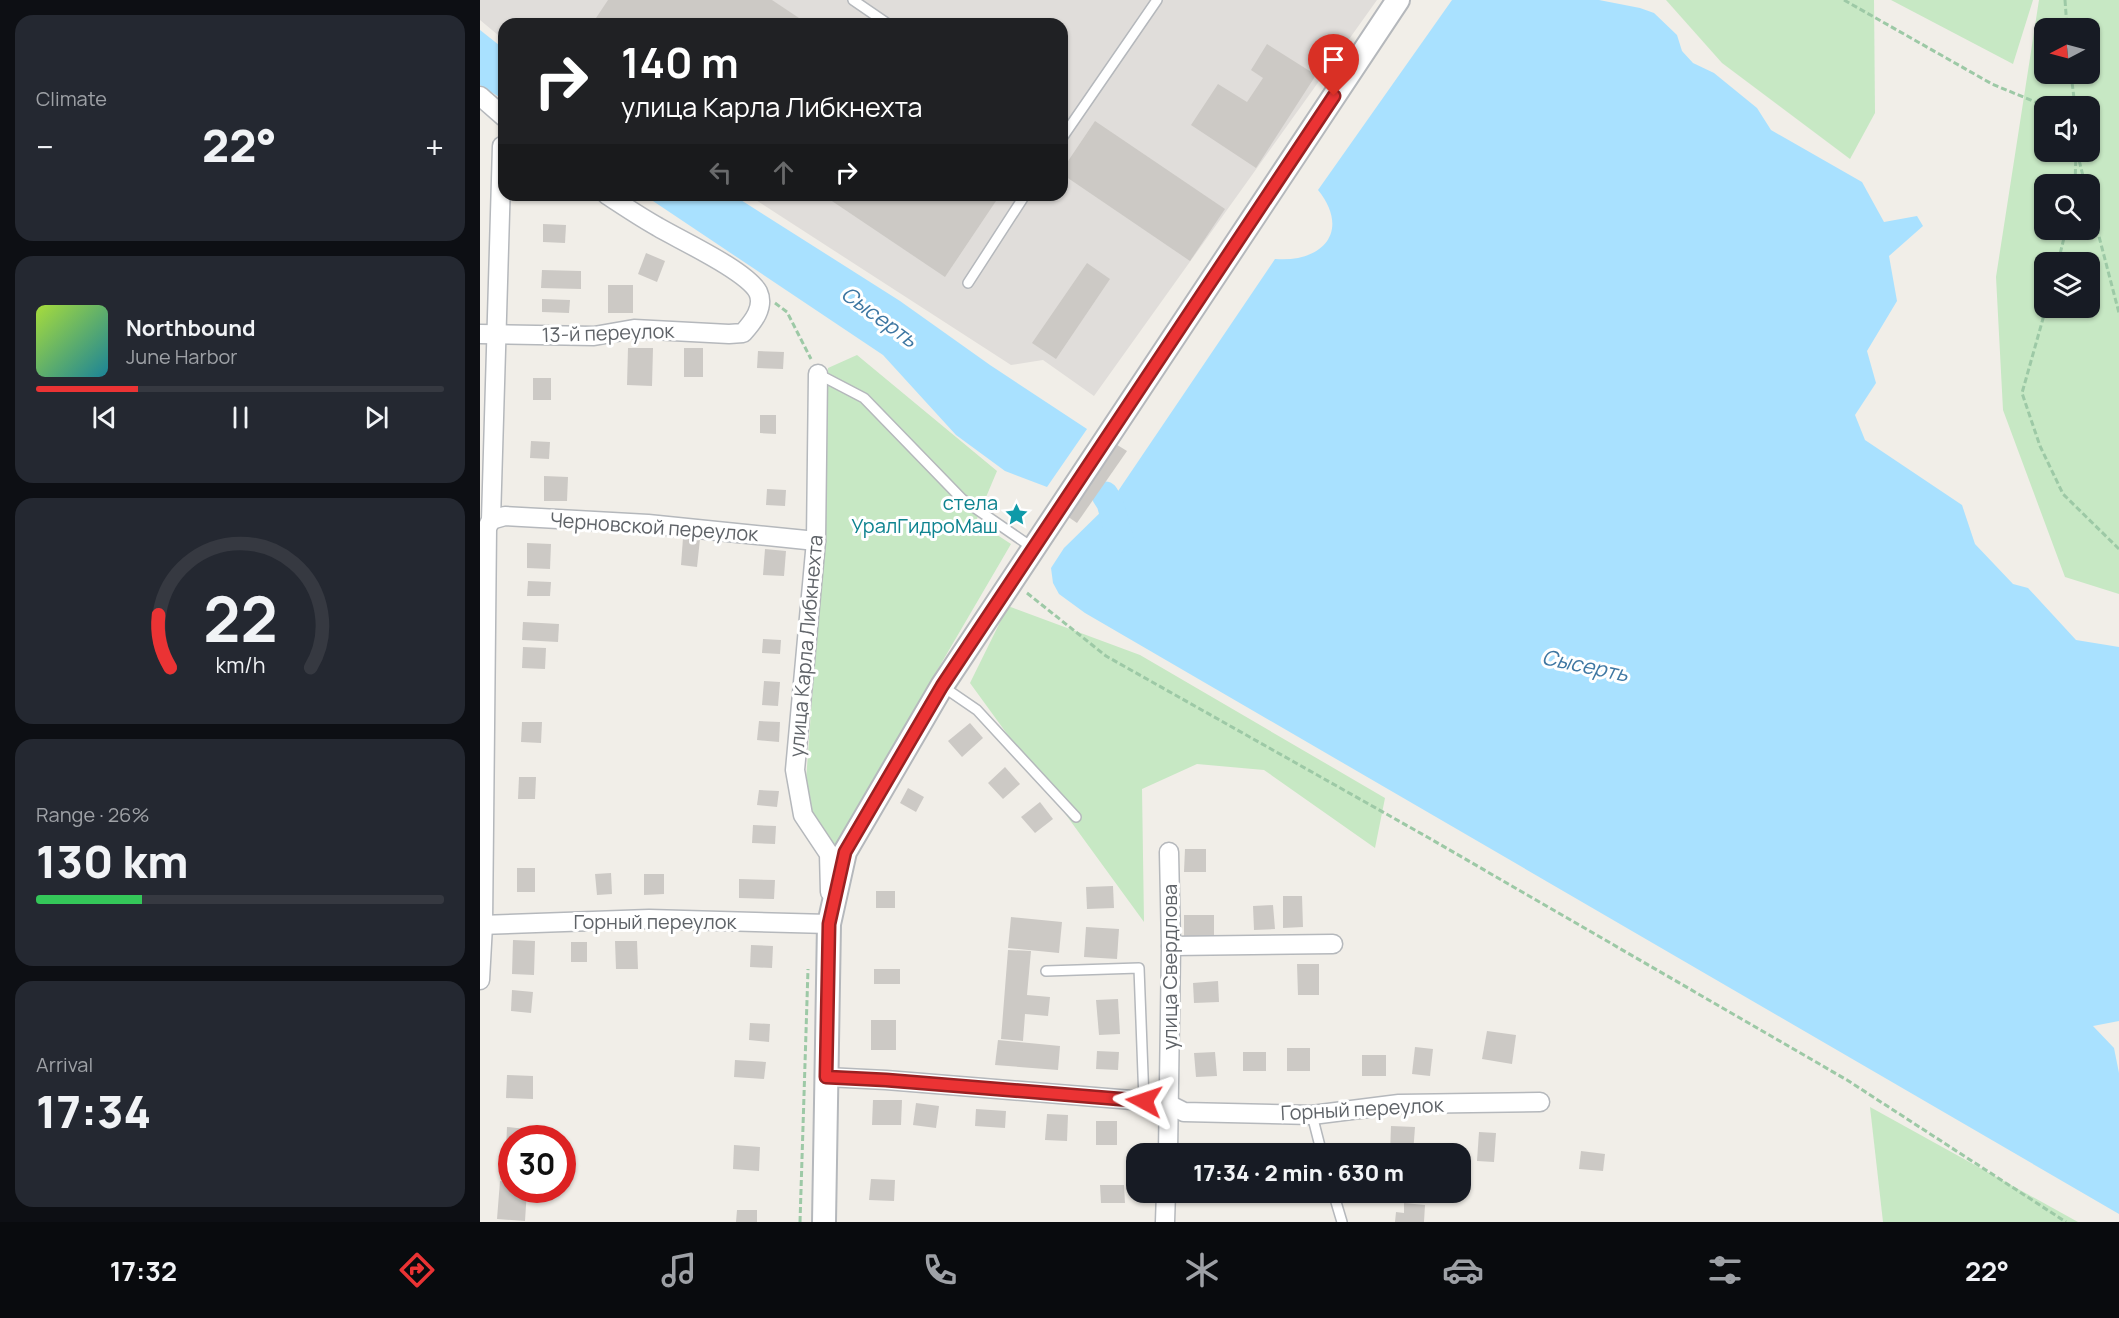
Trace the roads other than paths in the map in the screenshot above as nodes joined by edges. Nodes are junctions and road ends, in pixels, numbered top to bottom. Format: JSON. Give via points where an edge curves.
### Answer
{"nodes":[{"id":1,"x":853,"y":0,"type":"edge"},
{"id":2,"x":1157,"y":0,"type":"edge"},
{"id":3,"x":1398,"y":0,"type":"edge"},
{"id":4,"x":879,"y":18,"type":"edge"},
{"id":5,"x":480,"y":96,"type":"edge"},
{"id":6,"x":498,"y":112,"type":"edge"},
{"id":7,"x":1068,"y":129,"type":"edge"},
{"id":8,"x":498,"y":200,"type":"edge"},
{"id":9,"x":617,"y":201,"type":"edge"},
{"id":10,"x":1021,"y":201,"type":"edge"},
{"id":11,"x":968,"y":283,"type":"dead end"},
{"id":12,"x":488,"y":334,"type":"edge"},
{"id":13,"x":818,"y":374,"type":"joint"},
{"id":14,"x":486,"y":525,"type":"edge"},
{"id":15,"x":816,"y":541,"type":"junction"},
{"id":16,"x":1033,"y":548,"type":"junction"},
{"id":17,"x":942,"y":686,"type":"junction"},
{"id":18,"x":1076,"y":817,"type":"dead end"},
{"id":19,"x":1169,"y":852,"type":"dead end"},
{"id":20,"x":830,"y":916,"type":"junction"},
{"id":21,"x":482,"y":925,"type":"edge"},
{"id":22,"x":1333,"y":944,"type":"dead end"},
{"id":23,"x":1171,"y":946,"type":"junction"},
{"id":24,"x":1046,"y":971,"type":"dead end"},
{"id":25,"x":480,"y":980,"type":"edge"},
{"id":26,"x":826,"y":1077,"type":"junction"},
{"id":27,"x":1144,"y":1101,"type":"junction"},
{"id":28,"x":1540,"y":1102,"type":"dead end"},
{"id":29,"x":1170,"y":1105,"type":"junction"},
{"id":30,"x":1312,"y":1115,"type":"junction"},
{"id":31,"x":1168,"y":1143,"type":"edge"},
{"id":32,"x":1319,"y":1143,"type":"edge"},
{"id":33,"x":1166,"y":1203,"type":"edge"},
{"id":34,"x":1336,"y":1203,"type":"edge"},
{"id":35,"x":824,"y":1222,"type":"edge"},
{"id":36,"x":1166,"y":1222,"type":"edge"},
{"id":37,"x":1342,"y":1222,"type":"edge"}],
"edges":[{"from":1,"to":4,"type":"lane"},
{"from":2,"to":7,"type":"lane"},
{"from":3,"to":16,"type":"street","name":"улица Карла Либкнехта"},
{"from":5,"to":6,"type":"street"},
{"from":8,"to":12,"type":"street"},
{"from":9,"to":12,"type":"street","name":"13-й переулок","via":[[753,285],[759,304],[753,322],[743,333],[634,329],[594,336]]},
{"from":10,"to":11,"type":"lane"},
{"from":12,"to":14,"type":"street"},
{"from":13,"to":15,"type":"street","name":"улица Карла Либкнехта"},
{"from":13,"to":16,"type":"lane","via":[[864,398],[962,499]]},
{"from":14,"to":15,"type":"street","name":"Черновской переулок","via":[[505,516],[648,524]]},
{"from":14,"to":21,"type":"street"},
{"from":15,"to":20,"type":"street","name":"улица Карла Либкнехта","via":[[795,770],[803,815],[829,855]]},
{"from":16,"to":17,"type":"street","name":"улица Карла Либкнехта"},
{"from":17,"to":18,"type":"lane","via":[[977,711]]},
{"from":17,"to":20,"type":"street","name":"улица Карла Либкнехта","via":[[845,852]]},
{"from":19,"to":23,"type":"street","name":"улица Свердлова"},
{"from":20,"to":21,"type":"street","name":"Горный переулок"},
{"from":20,"to":26,"type":"street","name":"улица Карла Либкнехта"},
{"from":21,"to":25,"type":"street"},
{"from":22,"to":23,"type":"street"},
{"from":23,"to":29,"type":"street","name":"улица Свердлова"},
{"from":24,"to":27,"type":"lane","via":[[1139,968]]},
{"from":26,"to":27,"type":"street","name":"Горный переулок"},
{"from":26,"to":35,"type":"street","name":"улица Карла Либкнехта"},
{"from":27,"to":29,"type":"street","name":"Горный переулок"},
{"from":28,"to":30,"type":"street","name":"Горный переулок","via":[[1399,1104]]},
{"from":29,"to":30,"type":"street","name":"Горный переулок","via":[[1184,1112]]},
{"from":29,"to":31,"type":"street","name":"улица Свердлова"},
{"from":30,"to":32,"type":"lane"},
{"from":33,"to":36,"type":"street"},
{"from":34,"to":37,"type":"lane"}]}
